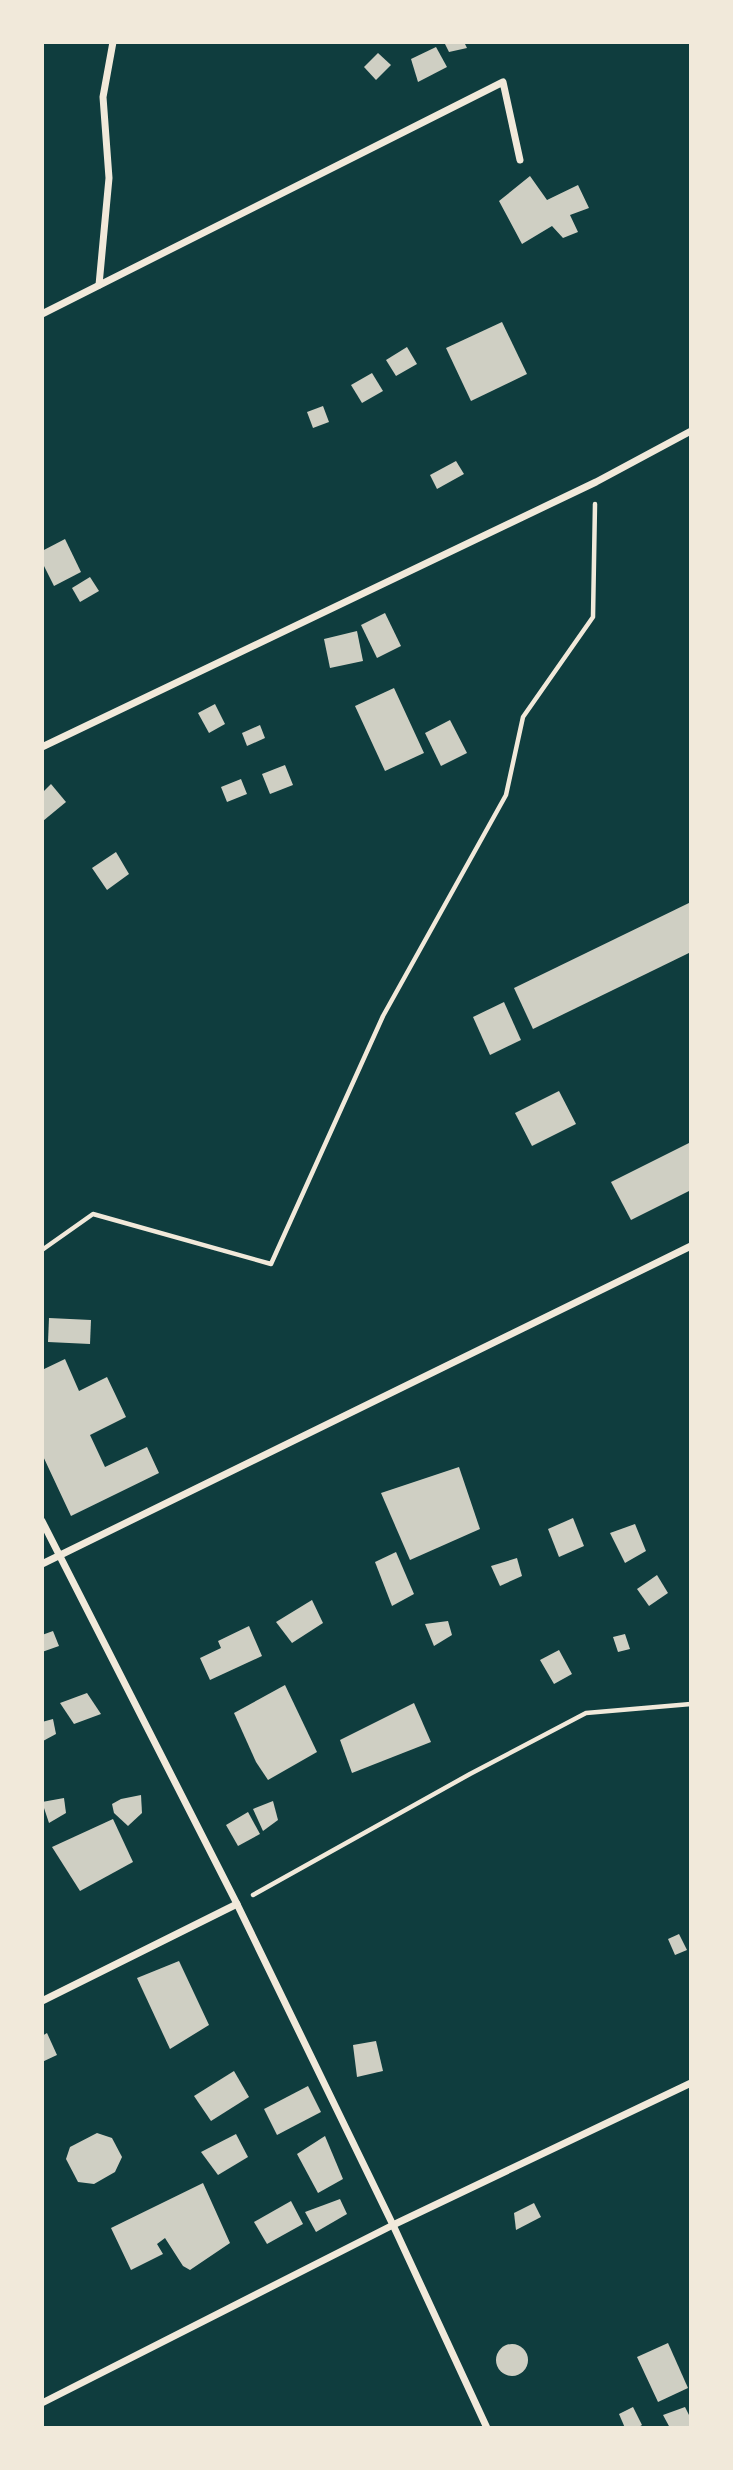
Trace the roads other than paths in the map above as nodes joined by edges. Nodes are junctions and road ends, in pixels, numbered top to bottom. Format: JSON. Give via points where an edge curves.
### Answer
{"nodes":[{"id":1,"x":113,"y":42,"type":"edge"},
{"id":2,"x":520,"y":160,"type":"dead end"},
{"id":3,"x":99,"y":285,"type":"junction"},
{"id":4,"x":42,"y":314,"type":"edge"},
{"id":5,"x":691,"y":431,"type":"edge"},
{"id":6,"x":42,"y":747,"type":"edge"},
{"id":7,"x":691,"y":1246,"type":"edge"},
{"id":8,"x":42,"y":1521,"type":"edge"},
{"id":9,"x":59,"y":1556,"type":"junction"},
{"id":10,"x":42,"y":1564,"type":"edge"},
{"id":11,"x":237,"y":1904,"type":"junction"},
{"id":12,"x":42,"y":2001,"type":"edge"},
{"id":13,"x":691,"y":2082,"type":"edge"},
{"id":14,"x":393,"y":2225,"type":"junction"},
{"id":15,"x":42,"y":2403,"type":"edge"},
{"id":16,"x":486,"y":2428,"type":"edge"}],
"edges":[{"from":1,"to":3,"type":"street","via":[[103,97],[110,178]]},
{"from":2,"to":3,"type":"street","via":[[503,82]]},
{"from":3,"to":4,"type":"street"},
{"from":5,"to":6,"type":"street","via":[[596,482]]},
{"from":7,"to":9,"type":"street"},
{"from":8,"to":9,"type":"street"},
{"from":9,"to":10,"type":"street"},
{"from":9,"to":11,"type":"street"},
{"from":11,"to":12,"type":"street"},
{"from":11,"to":14,"type":"street"},
{"from":13,"to":14,"type":"street"},
{"from":14,"to":15,"type":"street"},
{"from":14,"to":16,"type":"street"}]}
